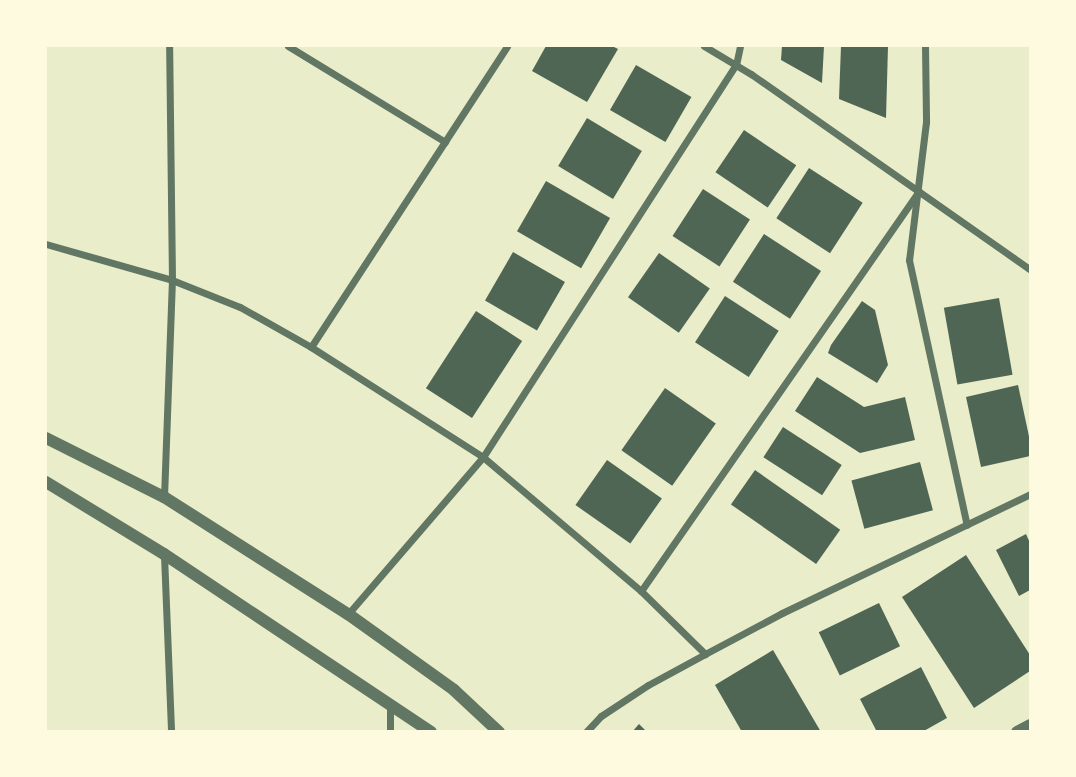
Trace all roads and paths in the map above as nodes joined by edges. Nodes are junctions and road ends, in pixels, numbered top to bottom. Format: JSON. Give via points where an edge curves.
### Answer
{"nodes":[{"id":1,"x":169,"y":46,"type":"edge"},
{"id":2,"x":288,"y":46,"type":"edge"},
{"id":3,"x":507,"y":46,"type":"edge"},
{"id":4,"x":704,"y":46,"type":"edge"},
{"id":5,"x":740,"y":46,"type":"edge"},
{"id":6,"x":925,"y":46,"type":"edge"},
{"id":7,"x":736,"y":65,"type":"junction"},
{"id":8,"x":444,"y":142,"type":"junction"},
{"id":9,"x":919,"y":191,"type":"junction"},
{"id":10,"x":46,"y":244,"type":"edge"},
{"id":11,"x":1031,"y":269,"type":"edge"},
{"id":12,"x":172,"y":280,"type":"junction"},
{"id":13,"x":311,"y":347,"type":"junction"},
{"id":14,"x":46,"y":438,"type":"edge"},
{"id":15,"x":483,"y":457,"type":"junction"},
{"id":16,"x":46,"y":482,"type":"edge"},
{"id":17,"x":1031,"y":494,"type":"edge"},
{"id":18,"x":164,"y":498,"type":"junction"},
{"id":19,"x":967,"y":525,"type":"junction"},
{"id":20,"x":164,"y":555,"type":"junction"},
{"id":21,"x":641,"y":591,"type":"junction"},
{"id":22,"x":348,"y":614,"type":"junction"},
{"id":23,"x":705,"y":654,"type":"junction"},
{"id":24,"x":390,"y":702,"type":"junction"},
{"id":25,"x":1031,"y":725,"type":"edge"},
{"id":26,"x":171,"y":732,"type":"edge"},
{"id":27,"x":390,"y":732,"type":"edge"},
{"id":28,"x":431,"y":732,"type":"edge"},
{"id":29,"x":499,"y":732,"type":"edge"},
{"id":30,"x":586,"y":732,"type":"edge"},
{"id":31,"x":1017,"y":732,"type":"edge"}],
"edges":[{"from":1,"to":12,"type":"street"},
{"from":2,"to":8,"type":"street"},
{"from":3,"to":8,"type":"street"},
{"from":4,"to":7,"type":"street"},
{"from":5,"to":7,"type":"street"},
{"from":6,"to":9,"type":"street","via":[[926,122]]},
{"from":7,"to":9,"type":"street"},
{"from":7,"to":15,"type":"street"},
{"from":8,"to":13,"type":"street"},
{"from":9,"to":11,"type":"street"},
{"from":9,"to":19,"type":"street","via":[[909,260]]},
{"from":9,"to":21,"type":"street"},
{"from":10,"to":12,"type":"street"},
{"from":12,"to":13,"type":"street","via":[[240,307]]},
{"from":12,"to":18,"type":"street"},
{"from":13,"to":15,"type":"street"},
{"from":14,"to":18,"type":"street"},
{"from":15,"to":21,"type":"street"},
{"from":15,"to":22,"type":"street"},
{"from":16,"to":20,"type":"street"},
{"from":17,"to":19,"type":"street"},
{"from":18,"to":22,"type":"street"},
{"from":19,"to":23,"type":"street"},
{"from":20,"to":24,"type":"street"},
{"from":20,"to":26,"type":"street"},
{"from":21,"to":23,"type":"street"},
{"from":22,"to":29,"type":"street","via":[[454,690]]},
{"from":23,"to":30,"type":"street","via":[[648,685],[601,716]]},
{"from":24,"to":27,"type":"street"},
{"from":24,"to":28,"type":"street"},
{"from":25,"to":31,"type":"street"}]}
